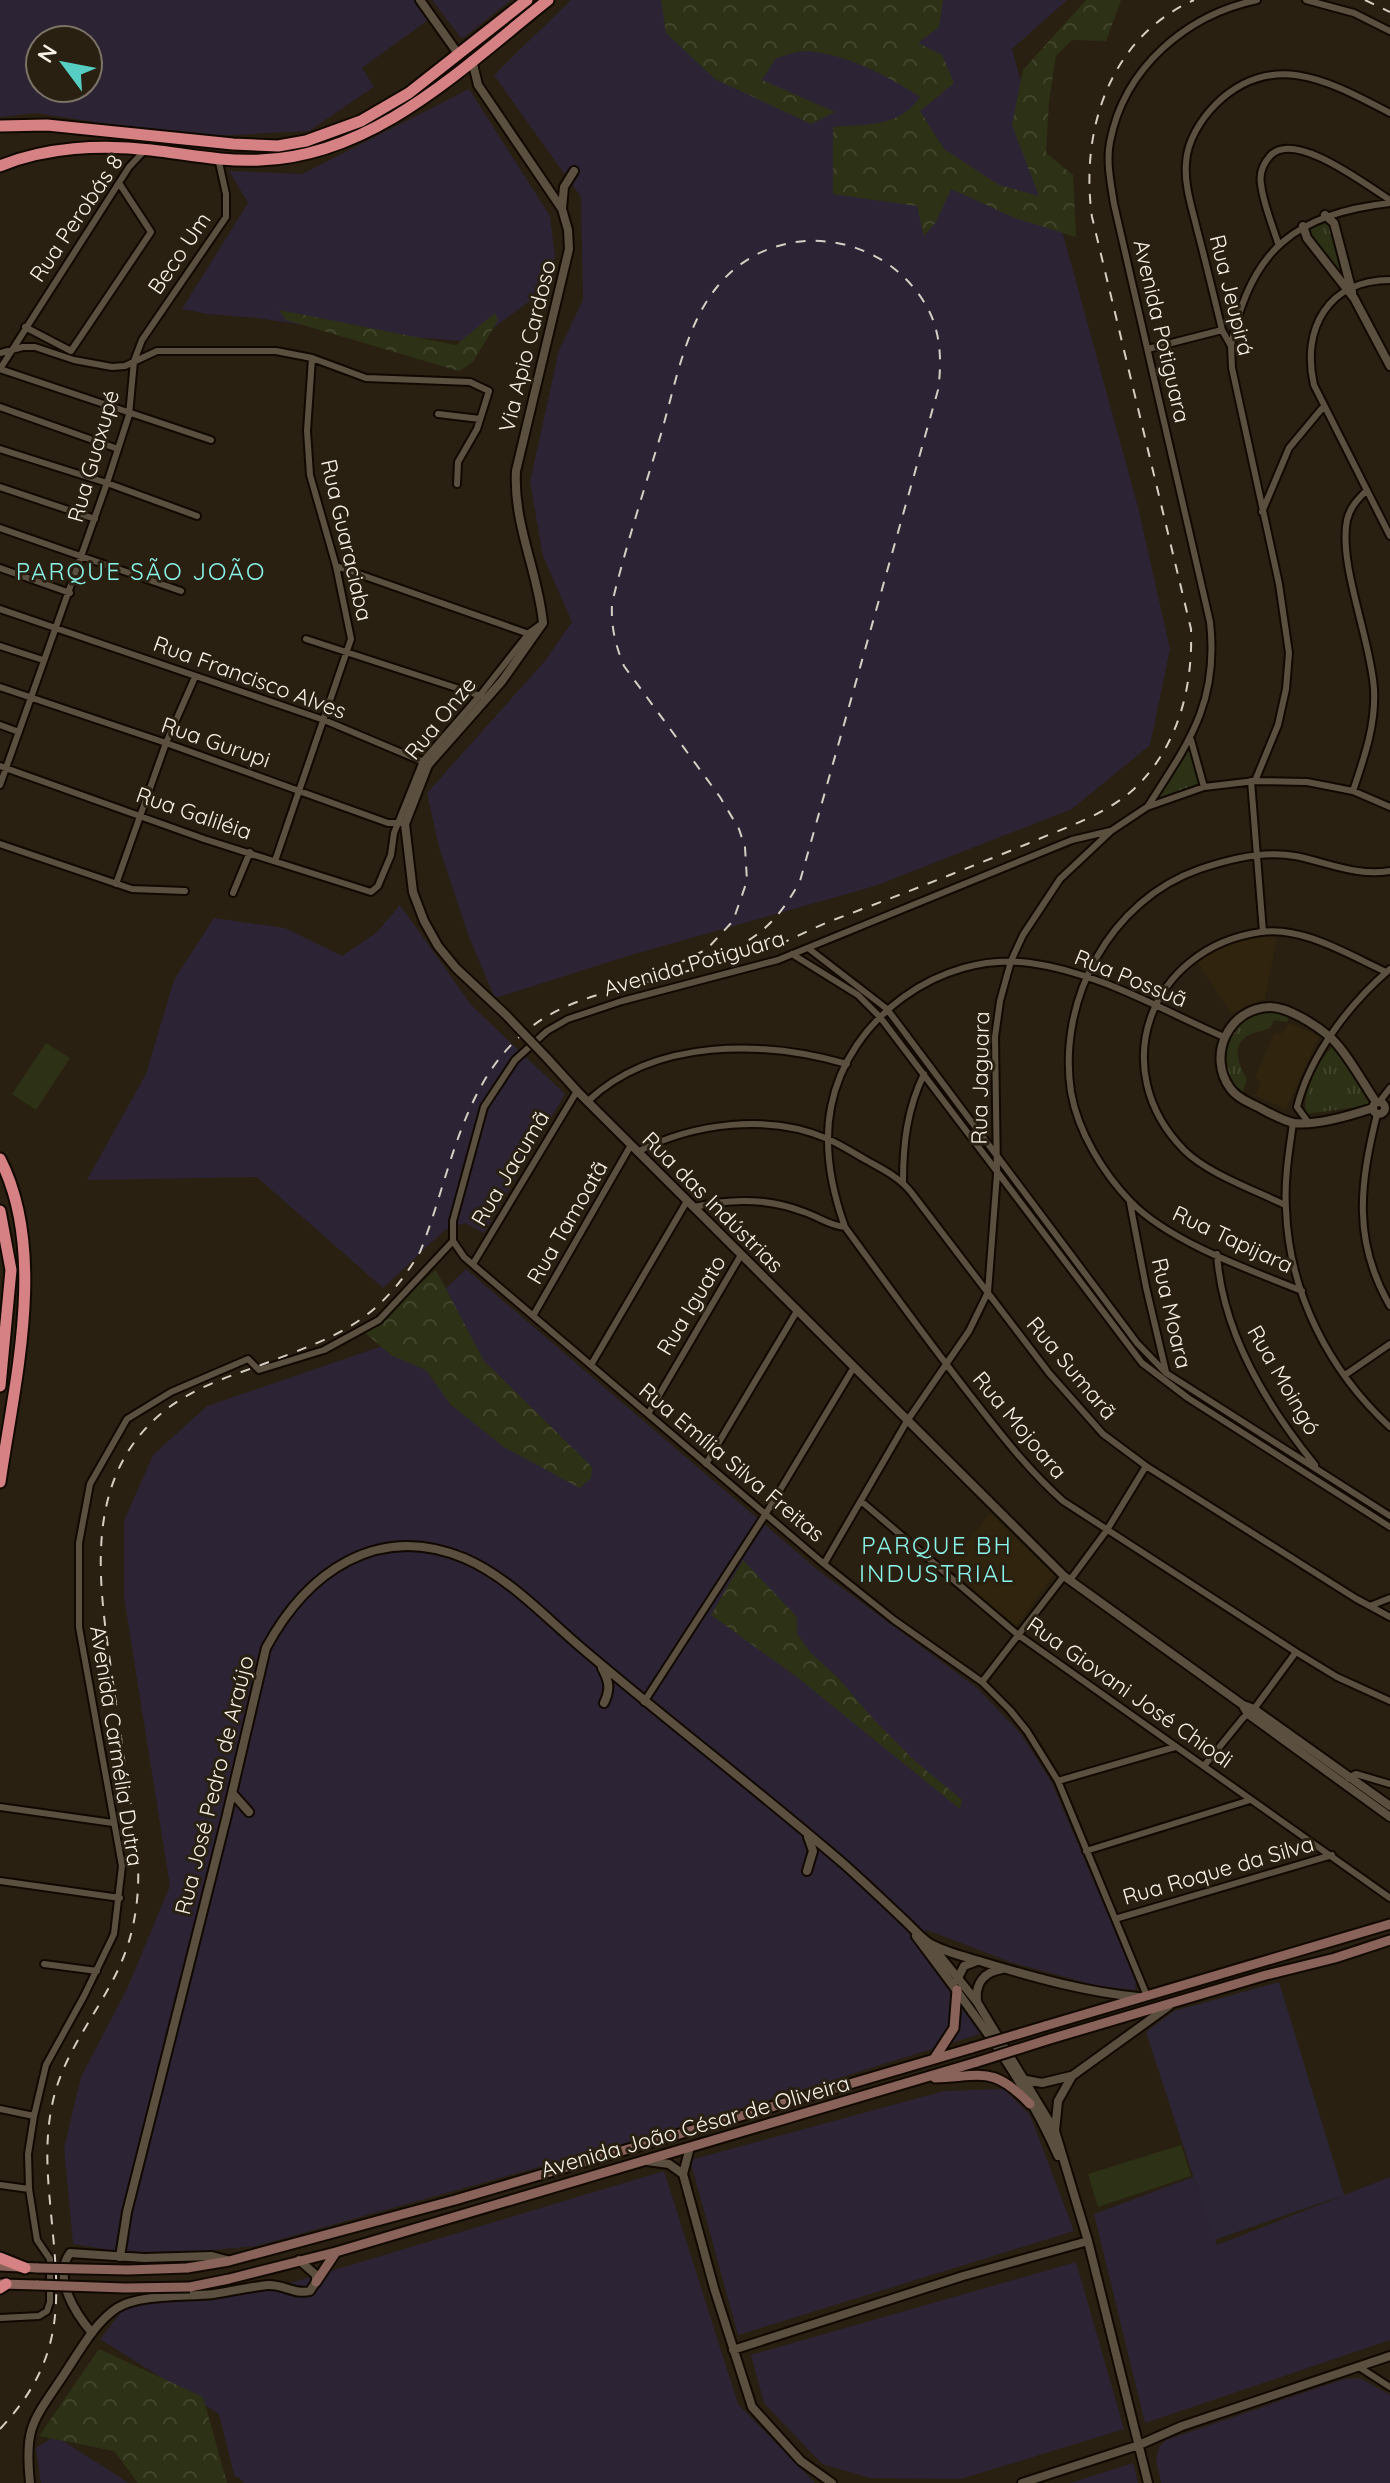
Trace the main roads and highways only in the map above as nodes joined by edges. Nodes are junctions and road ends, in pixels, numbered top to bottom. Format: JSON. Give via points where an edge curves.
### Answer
{"nodes":[{"id":1,"x":527,"y":0,"type":"edge"},
{"id":2,"x":548,"y":0,"type":"edge"},
{"id":3,"x":0,"y":126,"type":"edge"},
{"id":4,"x":2,"y":165,"type":"edge"},
{"id":5,"x":0,"y":1159,"type":"edge"},
{"id":6,"x":0,"y":1211,"type":"edge"},
{"id":7,"x":0,"y":1384,"type":"edge"},
{"id":8,"x":0,"y":1482,"type":"edge"},
{"id":9,"x":1390,"y":1924,"type":"edge"},
{"id":10,"x":1390,"y":1940,"type":"edge"},
{"id":11,"x":1172,"y":1988,"type":"junction"},
{"id":12,"x":957,"y":1990,"type":"road end"},
{"id":13,"x":1173,"y":2003,"type":"junction"},
{"id":14,"x":934,"y":2059,"type":"junction"},
{"id":15,"x":919,"y":2079,"type":"junction"},
{"id":16,"x":1030,"y":2104,"type":"road end"},
{"id":17,"x":336,"y":2252,"type":"junction"},
{"id":18,"x":0,"y":2258,"type":"edge"},
{"id":19,"x":0,"y":2266,"type":"edge"},
{"id":20,"x":31,"y":2268,"type":"junction"},
{"id":21,"x":316,"y":2282,"type":"road end"},
{"id":22,"x":2,"y":2286,"type":"edge"}],
"edges":[{"from":1,"to":3,"type":"highway","via":[[409,93],[361,121],[306,141],[233,144],[47,125]]},
{"from":2,"to":4,"type":"highway","via":[[418,103],[366,134],[315,151],[261,160],[146,149],[51,151]]},
{"from":5,"to":8,"type":"highway","via":[[20,1220],[25,1266]]},
{"from":6,"to":7,"type":"highway","via":[[11,1270]]},
{"from":9,"to":11,"type":"main road","name":"Avenida João César de Oliveira"},
{"from":10,"to":13,"type":"main road","name":"Avenida João César de Oliveira"},
{"from":11,"to":13,"type":"main road"},
{"from":11,"to":14,"type":"main road","name":"Avenida João César de Oliveira","bridge":true},
{"from":12,"to":14,"type":"main road","via":[[954,2028]]},
{"from":13,"to":15,"type":"main road","name":"Avenida João César de Oliveira","bridge":true},
{"from":14,"to":20,"type":"main road","name":"Avenida João César de Oliveira","bridge":true,"via":[[229,2261],[187,2268]]},
{"from":15,"to":16,"type":"main road","via":[[993,2077],[1009,2082]]},
{"from":15,"to":17,"type":"main road","name":"Avenida João César de Oliveira"},
{"from":17,"to":21,"type":"main road"},
{"from":17,"to":22,"type":"main road","name":"Avenida João César de Oliveira","bridge":true,"via":[[190,2287]]},
{"from":18,"to":20,"type":"highway"},
{"from":19,"to":20,"type":"main road","name":"Avenida João César de Oliveira"}]}
